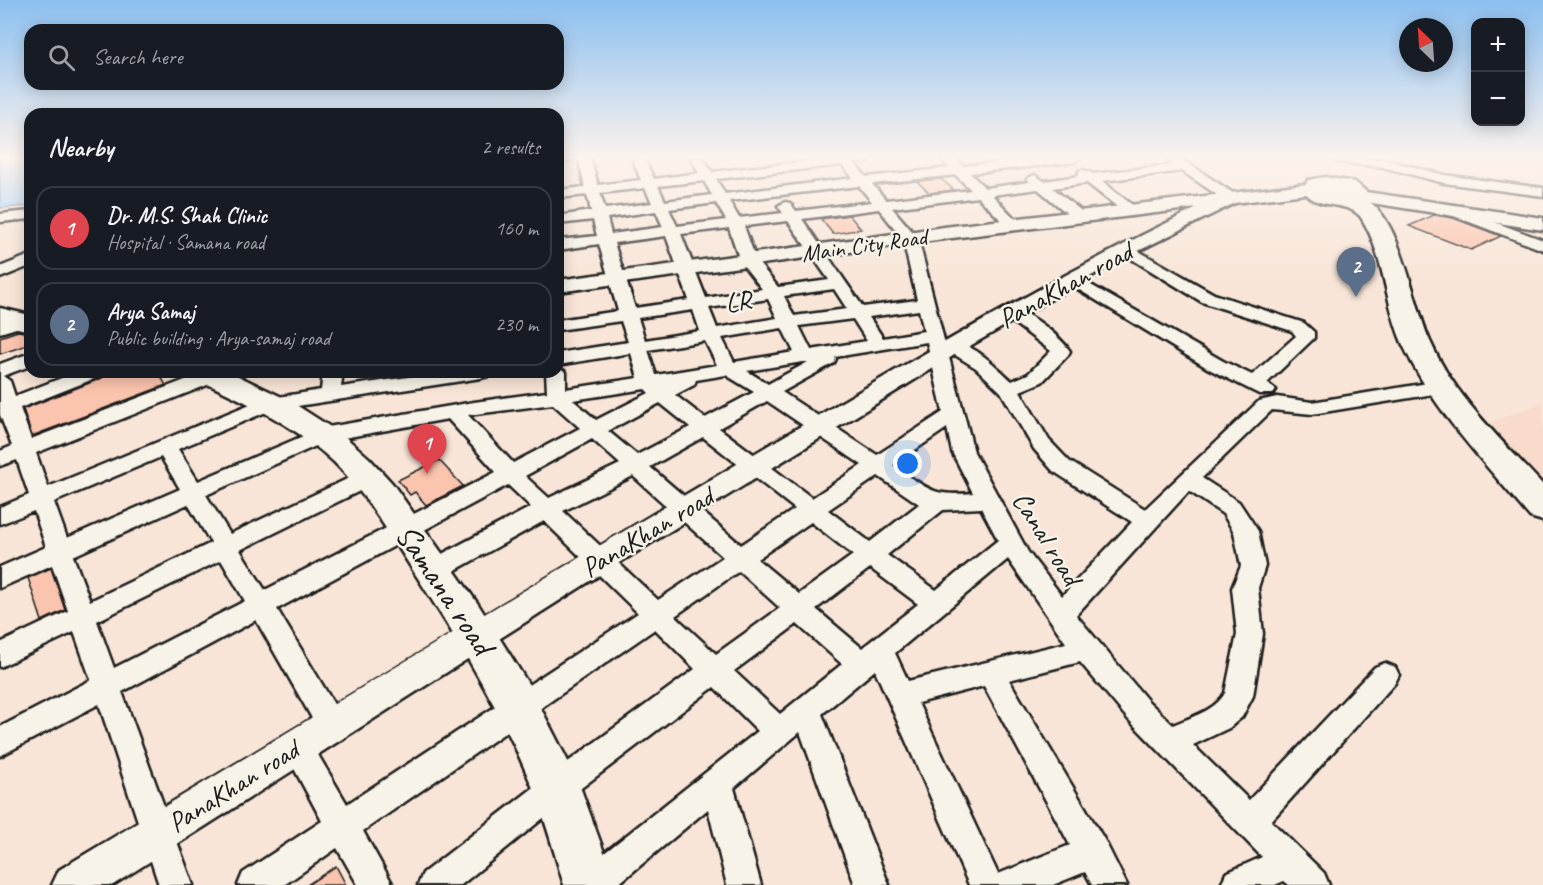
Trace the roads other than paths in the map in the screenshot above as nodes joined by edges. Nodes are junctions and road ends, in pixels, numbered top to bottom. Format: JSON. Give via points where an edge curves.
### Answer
{"nodes":[{"id":1,"x":594,"y":199,"type":"edge"},
{"id":2,"x":658,"y":199,"type":"edge"},
{"id":3,"x":710,"y":199,"type":"edge"},
{"id":4,"x":721,"y":199,"type":"edge"},
{"id":5,"x":781,"y":199,"type":"edge"},
{"id":6,"x":879,"y":199,"type":"edge"},
{"id":7,"x":928,"y":199,"type":"edge"},
{"id":8,"x":990,"y":199,"type":"edge"},
{"id":9,"x":1059,"y":199,"type":"edge"},
{"id":10,"x":1117,"y":199,"type":"edge"},
{"id":11,"x":1220,"y":199,"type":"edge"},
{"id":12,"x":1228,"y":199,"type":"edge"},
{"id":13,"x":1356,"y":199,"type":"edge"},
{"id":14,"x":1381,"y":199,"type":"edge"},
{"id":15,"x":661,"y":206,"type":"junction"},
{"id":16,"x":885,"y":206,"type":"junction"},
{"id":17,"x":1130,"y":210,"type":"junction"},
{"id":18,"x":1456,"y":212,"type":"junction"},
{"id":19,"x":598,"y":214,"type":"junction"},
{"id":20,"x":791,"y":215,"type":"junction"},
{"id":21,"x":24,"y":216,"type":"edge"},
{"id":22,"x":1080,"y":217,"type":"junction"},
{"id":23,"x":0,"y":218,"type":"edge"},
{"id":24,"x":564,"y":219,"type":"edge"},
{"id":25,"x":735,"y":223,"type":"junction"},
{"id":26,"x":1543,"y":224,"type":"edge"},
{"id":27,"x":1014,"y":225,"type":"junction"},
{"id":28,"x":672,"y":231,"type":"junction"},
{"id":29,"x":910,"y":238,"type":"junction"},
{"id":30,"x":605,"y":239,"type":"junction"},
{"id":31,"x":564,"y":244,"type":"edge"},
{"id":32,"x":1543,"y":245,"type":"edge"},
{"id":33,"x":1128,"y":250,"type":"junction"},
{"id":34,"x":819,"y":252,"type":"junction"},
{"id":35,"x":748,"y":261,"type":"junction"},
{"id":36,"x":24,"y":263,"type":"edge"},
{"id":37,"x":687,"y":269,"type":"junction"},
{"id":38,"x":0,"y":273,"type":"edge"},
{"id":39,"x":617,"y":278,"type":"junction"},
{"id":40,"x":1071,"y":280,"type":"junction"},
{"id":41,"x":839,"y":283,"type":"junction"},
{"id":42,"x":564,"y":285,"type":"edge"},
{"id":43,"x":773,"y":292,"type":"junction"},
{"id":44,"x":699,"y":304,"type":"junction"},
{"id":45,"x":927,"y":304,"type":"junction"},
{"id":46,"x":1012,"y":313,"type":"junction"},
{"id":47,"x":859,"y":314,"type":"junction"},
{"id":48,"x":628,"y":315,"type":"junction"},
{"id":49,"x":788,"y":322,"type":"junction"},
{"id":50,"x":564,"y":325,"type":"edge"},
{"id":51,"x":711,"y":335,"type":"junction"},
{"id":52,"x":879,"y":345,"type":"junction"},
{"id":53,"x":639,"y":346,"type":"junction"},
{"id":54,"x":942,"y":346,"type":"junction"},
{"id":55,"x":837,"y":353,"type":"junction"},
{"id":56,"x":806,"y":357,"type":"junction"},
{"id":57,"x":564,"y":358,"type":"edge"},
{"id":58,"x":24,"y":361,"type":"edge"},
{"id":59,"x":728,"y":368,"type":"junction"},
{"id":60,"x":0,"y":371,"type":"edge"},
{"id":61,"x":79,"y":378,"type":"edge"},
{"id":62,"x":207,"y":378,"type":"edge"},
{"id":63,"x":220,"y":378,"type":"edge"},
{"id":64,"x":332,"y":378,"type":"edge"},
{"id":65,"x":476,"y":378,"type":"edge"},
{"id":66,"x":556,"y":378,"type":"edge"},
{"id":67,"x":395,"y":379,"type":"edge"},
{"id":68,"x":0,"y":381,"type":"edge"},
{"id":69,"x":1255,"y":383,"type":"junction"},
{"id":70,"x":1440,"y":387,"type":"junction"},
{"id":71,"x":656,"y":388,"type":"junction"},
{"id":72,"x":1009,"y":389,"type":"junction"},
{"id":73,"x":768,"y":392,"type":"junction"},
{"id":74,"x":330,"y":394,"type":"junction"},
{"id":75,"x":557,"y":397,"type":"junction"},
{"id":76,"x":267,"y":404,"type":"junction"},
{"id":77,"x":4,"y":407,"type":"edge"},
{"id":78,"x":1295,"y":407,"type":"junction"},
{"id":79,"x":463,"y":410,"type":"junction"},
{"id":80,"x":954,"y":414,"type":"junction"},
{"id":81,"x":393,"y":422,"type":"junction"},
{"id":82,"x":705,"y":426,"type":"junction"},
{"id":83,"x":819,"y":427,"type":"junction"},
{"id":84,"x":594,"y":431,"type":"junction"},
{"id":85,"x":322,"y":435,"type":"junction"},
{"id":86,"x":165,"y":446,"type":"junction"},
{"id":87,"x":12,"y":454,"type":"edge"},
{"id":88,"x":635,"y":466,"type":"junction"},
{"id":89,"x":754,"y":466,"type":"junction"},
{"id":90,"x":879,"y":466,"type":"junction"},
{"id":91,"x":510,"y":474,"type":"junction"},
{"id":92,"x":368,"y":478,"type":"junction"},
{"id":93,"x":1188,"y":480,"type":"junction"},
{"id":94,"x":194,"y":493,"type":"junction"},
{"id":95,"x":988,"y":499,"type":"junction"},
{"id":96,"x":40,"y":500,"type":"junction"},
{"id":97,"x":937,"y":502,"type":"junction"},
{"id":98,"x":1543,"y":508,"type":"edge"},
{"id":99,"x":547,"y":509,"type":"junction"},
{"id":100,"x":684,"y":509,"type":"junction"},
{"id":101,"x":812,"y":509,"type":"junction"},
{"id":102,"x":0,"y":516,"type":"edge"},
{"id":103,"x":1147,"y":521,"type":"junction"},
{"id":104,"x":407,"y":530,"type":"junction"},
{"id":105,"x":1011,"y":543,"type":"junction"},
{"id":106,"x":227,"y":549,"type":"junction"},
{"id":107,"x":60,"y":552,"type":"junction"},
{"id":108,"x":870,"y":555,"type":"junction"},
{"id":109,"x":740,"y":557,"type":"junction"},
{"id":110,"x":598,"y":561,"type":"junction"},
{"id":111,"x":434,"y":570,"type":"junction"},
{"id":112,"x":0,"y":578,"type":"edge"},
{"id":113,"x":937,"y":604,"type":"junction"},
{"id":114,"x":261,"y":605,"type":"junction"},
{"id":115,"x":798,"y":609,"type":"junction"},
{"id":116,"x":658,"y":614,"type":"junction"},
{"id":117,"x":1060,"y":615,"type":"junction"},
{"id":118,"x":83,"y":617,"type":"junction"},
{"id":119,"x":479,"y":636,"type":"junction"},
{"id":120,"x":1086,"y":649,"type":"junction"},
{"id":121,"x":0,"y":656,"type":"edge"},
{"id":122,"x":871,"y":657,"type":"junction"},
{"id":123,"x":715,"y":671,"type":"junction"},
{"id":124,"x":991,"y":673,"type":"junction"},
{"id":125,"x":1385,"y":675,"type":"dead end"},
{"id":126,"x":107,"y":686,"type":"junction"},
{"id":127,"x":902,"y":696,"type":"junction"},
{"id":128,"x":519,"y":708,"type":"junction"},
{"id":129,"x":806,"y":710,"type":"junction"},
{"id":130,"x":330,"y":726,"type":"junction"},
{"id":131,"x":779,"y":732,"type":"junction"},
{"id":132,"x":1169,"y":741,"type":"junction"},
{"id":133,"x":0,"y":742,"type":"edge"},
{"id":134,"x":297,"y":746,"type":"junction"},
{"id":135,"x":717,"y":783,"type":"junction"},
{"id":136,"x":557,"y":788,"type":"junction"},
{"id":137,"x":1249,"y":822,"type":"junction"},
{"id":138,"x":342,"y":826,"type":"junction"},
{"id":139,"x":158,"y":833,"type":"junction"},
{"id":140,"x":1092,"y":854,"type":"junction"},
{"id":141,"x":1288,"y":862,"type":"junction"},
{"id":142,"x":75,"y":885,"type":"edge"},
{"id":143,"x":176,"y":885,"type":"edge"},
{"id":144,"x":255,"y":885,"type":"edge"},
{"id":145,"x":376,"y":885,"type":"edge"},
{"id":146,"x":435,"y":885,"type":"edge"},
{"id":147,"x":590,"y":885,"type":"edge"},
{"id":148,"x":744,"y":885,"type":"edge"},
{"id":149,"x":872,"y":885,"type":"edge"},
{"id":150,"x":986,"y":885,"type":"edge"},
{"id":151,"x":1010,"y":885,"type":"edge"},
{"id":152,"x":1110,"y":885,"type":"edge"},
{"id":153,"x":1239,"y":885,"type":"edge"},
{"id":154,"x":1312,"y":885,"type":"edge"}],
"edges":[{"from":1,"to":19,"type":"street"},
{"from":2,"to":15,"type":"street"},
{"from":3,"to":15,"type":"street"},
{"from":4,"to":25,"type":"street"},
{"from":5,"to":20,"type":"street"},
{"from":6,"to":16,"type":"street","name":"Canal road"},
{"from":7,"to":16,"type":"street"},
{"from":8,"to":27,"type":"street"},
{"from":9,"to":22,"type":"street"},
{"from":10,"to":17,"type":"street"},
{"from":11,"to":17,"type":"street","name":"Main City Road"},
{"from":12,"to":33,"type":"street","name":"PanaKhan road"},
{"from":13,"to":70,"type":"main road","via":[[1375,223],[1416,341]]},
{"from":14,"to":18,"type":"street"},
{"from":15,"to":19,"type":"street"},
{"from":15,"to":28,"type":"street"},
{"from":16,"to":20,"type":"street"},
{"from":16,"to":29,"type":"street","name":"Canal road"},
{"from":17,"to":22,"type":"street","name":"Main City Road"},
{"from":18,"to":26,"type":"street"},
{"from":18,"to":32,"type":"street"},
{"from":19,"to":24,"type":"street"},
{"from":19,"to":30,"type":"street"},
{"from":20,"to":25,"type":"street"},
{"from":20,"to":34,"type":"street"},
{"from":21,"to":23,"type":"street"},
{"from":22,"to":27,"type":"street","name":"Main City Road"},
{"from":25,"to":28,"type":"street"},
{"from":25,"to":35,"type":"street"},
{"from":27,"to":29,"type":"street","name":"Main City Road"},
{"from":28,"to":30,"type":"street"},
{"from":28,"to":37,"type":"street"},
{"from":29,"to":34,"type":"street","name":"Main City Road"},
{"from":29,"to":45,"type":"street","name":"Canal road"},
{"from":30,"to":31,"type":"street"},
{"from":30,"to":39,"type":"street"},
{"from":33,"to":40,"type":"street","name":"PanaKhan road"},
{"from":33,"to":69,"type":"street","via":[[1208,298],[1305,332],[1305,338]]},
{"from":34,"to":35,"type":"street","name":"Main City Road"},
{"from":34,"to":41,"type":"street"},
{"from":35,"to":37,"type":"street","name":"Main City Road"},
{"from":35,"to":43,"type":"street"},
{"from":36,"to":38,"type":"street"},
{"from":37,"to":39,"type":"street","name":"Main City Road"},
{"from":37,"to":44,"type":"street"},
{"from":39,"to":42,"type":"street","name":"Main City Road"},
{"from":39,"to":48,"type":"street"},
{"from":40,"to":46,"type":"street","name":"PanaKhan road"},
{"from":40,"to":69,"type":"street","via":[[1216,365]]},
{"from":41,"to":43,"type":"street"},
{"from":41,"to":47,"type":"street"},
{"from":43,"to":44,"type":"street"},
{"from":43,"to":49,"type":"street"},
{"from":44,"to":48,"type":"street"},
{"from":44,"to":51,"type":"street"},
{"from":45,"to":47,"type":"street","name":"LR"},
{"from":45,"to":54,"type":"street","name":"Canal road"},
{"from":46,"to":54,"type":"street","name":"PanaKhan road"},
{"from":46,"to":72,"type":"street","via":[[1061,351],[1035,378]]},
{"from":47,"to":49,"type":"street","name":"LR"},
{"from":47,"to":52,"type":"street"},
{"from":48,"to":50,"type":"street"},
{"from":48,"to":53,"type":"street"},
{"from":49,"to":51,"type":"street","name":"LR"},
{"from":49,"to":56,"type":"street"},
{"from":51,"to":53,"type":"street","name":"LR"},
{"from":51,"to":59,"type":"street"},
{"from":52,"to":54,"type":"street"},
{"from":52,"to":55,"type":"street"},
{"from":53,"to":57,"type":"street","name":"LR"},
{"from":53,"to":71,"type":"street"},
{"from":54,"to":72,"type":"street","via":[[983,364]]},
{"from":54,"to":80,"type":"street","name":"Canal road"},
{"from":54,"to":83,"type":"street","name":"PanaKhan road"},
{"from":55,"to":56,"type":"street"},
{"from":55,"to":73,"type":"street"},
{"from":56,"to":59,"type":"street"},
{"from":58,"to":60,"type":"street"},
{"from":59,"to":71,"type":"street"},
{"from":59,"to":73,"type":"street"},
{"from":61,"to":77,"type":"street"},
{"from":62,"to":87,"type":"street"},
{"from":63,"to":76,"type":"main road","name":"Samana road"},
{"from":64,"to":74,"type":"street"},
{"from":65,"to":79,"type":"street"},
{"from":66,"to":75,"type":"street"},
{"from":67,"to":74,"type":"street"},
{"from":67,"to":81,"type":"street"},
{"from":68,"to":77,"type":"street"},
{"from":69,"to":78,"type":"street"},
{"from":70,"to":78,"type":"street","via":[[1312,408]]},
{"from":70,"to":98,"type":"main road"},
{"from":71,"to":75,"type":"street"},
{"from":71,"to":82,"type":"street"},
{"from":71,"to":84,"type":"street"},
{"from":72,"to":103,"type":"street","via":[[1050,455],[1074,475]]},
{"from":73,"to":82,"type":"street"},
{"from":73,"to":83,"type":"street"},
{"from":74,"to":76,"type":"street"},
{"from":75,"to":79,"type":"street"},
{"from":75,"to":84,"type":"street"},
{"from":76,"to":85,"type":"main road","name":"Samana road"},
{"from":76,"to":86,"type":"street"},
{"from":77,"to":87,"type":"street"},
{"from":78,"to":93,"type":"street","via":[[1266,405]]},
{"from":79,"to":81,"type":"street"},
{"from":79,"to":91,"type":"street"},
{"from":80,"to":90,"type":"street"},
{"from":80,"to":95,"type":"street","name":"Canal road","via":[[963,452]]},
{"from":81,"to":85,"type":"street"},
{"from":82,"to":88,"type":"street"},
{"from":82,"to":89,"type":"street"},
{"from":83,"to":89,"type":"street","name":"PanaKhan road"},
{"from":83,"to":90,"type":"street"},
{"from":84,"to":88,"type":"street"},
{"from":84,"to":91,"type":"street"},
{"from":85,"to":92,"type":"main road","name":"Samana road"},
{"from":85,"to":94,"type":"street"},
{"from":86,"to":94,"type":"street"},
{"from":86,"to":96,"type":"street"},
{"from":87,"to":96,"type":"street"},
{"from":88,"to":99,"type":"street"},
{"from":88,"to":100,"type":"street"},
{"from":89,"to":100,"type":"street","name":"PanaKhan road"},
{"from":89,"to":101,"type":"street"},
{"from":90,"to":97,"type":"street"},
{"from":90,"to":101,"type":"street"},
{"from":91,"to":99,"type":"street"},
{"from":91,"to":104,"type":"street"},
{"from":92,"to":104,"type":"main road","name":"Samana road"},
{"from":92,"to":106,"type":"street"},
{"from":93,"to":103,"type":"street"},
{"from":93,"to":132,"type":"street","via":[[1232,508],[1246,531],[1253,566],[1245,588],[1250,634],[1239,696],[1232,708],[1219,719]]},
{"from":94,"to":106,"type":"street"},
{"from":94,"to":107,"type":"street"},
{"from":95,"to":97,"type":"street"},
{"from":95,"to":105,"type":"street","name":"Canal road"},
{"from":96,"to":102,"type":"street"},
{"from":96,"to":107,"type":"street"},
{"from":97,"to":108,"type":"street"},
{"from":99,"to":110,"type":"street"},
{"from":99,"to":111,"type":"street"},
{"from":100,"to":109,"type":"street"},
{"from":100,"to":110,"type":"street","name":"PanaKhan road"},
{"from":101,"to":108,"type":"street"},
{"from":101,"to":109,"type":"street"},
{"from":103,"to":117,"type":"street"},
{"from":104,"to":111,"type":"main road","name":"Samana road"},
{"from":104,"to":114,"type":"street"},
{"from":105,"to":113,"type":"street"},
{"from":105,"to":117,"type":"street","name":"Canal road"},
{"from":106,"to":114,"type":"street"},
{"from":106,"to":118,"type":"street"},
{"from":107,"to":112,"type":"street"},
{"from":107,"to":118,"type":"street"},
{"from":108,"to":113,"type":"street"},
{"from":108,"to":115,"type":"street"},
{"from":109,"to":115,"type":"street"},
{"from":109,"to":116,"type":"street"},
{"from":110,"to":116,"type":"street"},
{"from":110,"to":119,"type":"street","name":"PanaKhan road"},
{"from":111,"to":119,"type":"main road","name":"Samana road"},
{"from":113,"to":122,"type":"street"},
{"from":114,"to":126,"type":"street"},
{"from":114,"to":130,"type":"street"},
{"from":115,"to":122,"type":"street"},
{"from":115,"to":123,"type":"street"},
{"from":116,"to":123,"type":"street"},
{"from":116,"to":128,"type":"street"},
{"from":117,"to":120,"type":"street","name":"Canal road"},
{"from":118,"to":121,"type":"street"},
{"from":118,"to":126,"type":"street"},
{"from":119,"to":128,"type":"main road","name":"Samana road"},
{"from":119,"to":130,"type":"street","name":"PanaKhan road"},
{"from":120,"to":124,"type":"street"},
{"from":120,"to":132,"type":"street","name":"Canal road"},
{"from":122,"to":127,"type":"street"},
{"from":122,"to":129,"type":"street"},
{"from":123,"to":131,"type":"street"},
{"from":123,"to":136,"type":"street"},
{"from":124,"to":127,"type":"street"},
{"from":124,"to":140,"type":"street"},
{"from":125,"to":137,"type":"street"},
{"from":126,"to":133,"type":"street"},
{"from":126,"to":139,"type":"street"},
{"from":127,"to":150,"type":"street"},
{"from":128,"to":136,"type":"main road","name":"Samana road"},
{"from":128,"to":138,"type":"street"},
{"from":129,"to":131,"type":"street"},
{"from":129,"to":149,"type":"street"},
{"from":130,"to":134,"type":"street","name":"PanaKhan road"},
{"from":131,"to":135,"type":"street"},
{"from":132,"to":137,"type":"street","name":"Canal road"},
{"from":134,"to":138,"type":"street"},
{"from":134,"to":139,"type":"street","name":"PanaKhan road"},
{"from":135,"to":147,"type":"street"},
{"from":135,"to":148,"type":"street"},
{"from":136,"to":146,"type":"street"},
{"from":136,"to":147,"type":"main road","name":"Samana road"},
{"from":137,"to":141,"type":"street","name":"Canal road"},
{"from":138,"to":144,"type":"street"},
{"from":138,"to":145,"type":"street"},
{"from":139,"to":142,"type":"street","name":"PanaKhan road"},
{"from":139,"to":143,"type":"street"},
{"from":140,"to":151,"type":"street"},
{"from":140,"to":152,"type":"street"},
{"from":141,"to":153,"type":"street"},
{"from":141,"to":154,"type":"street","name":"Canal road"}]}
